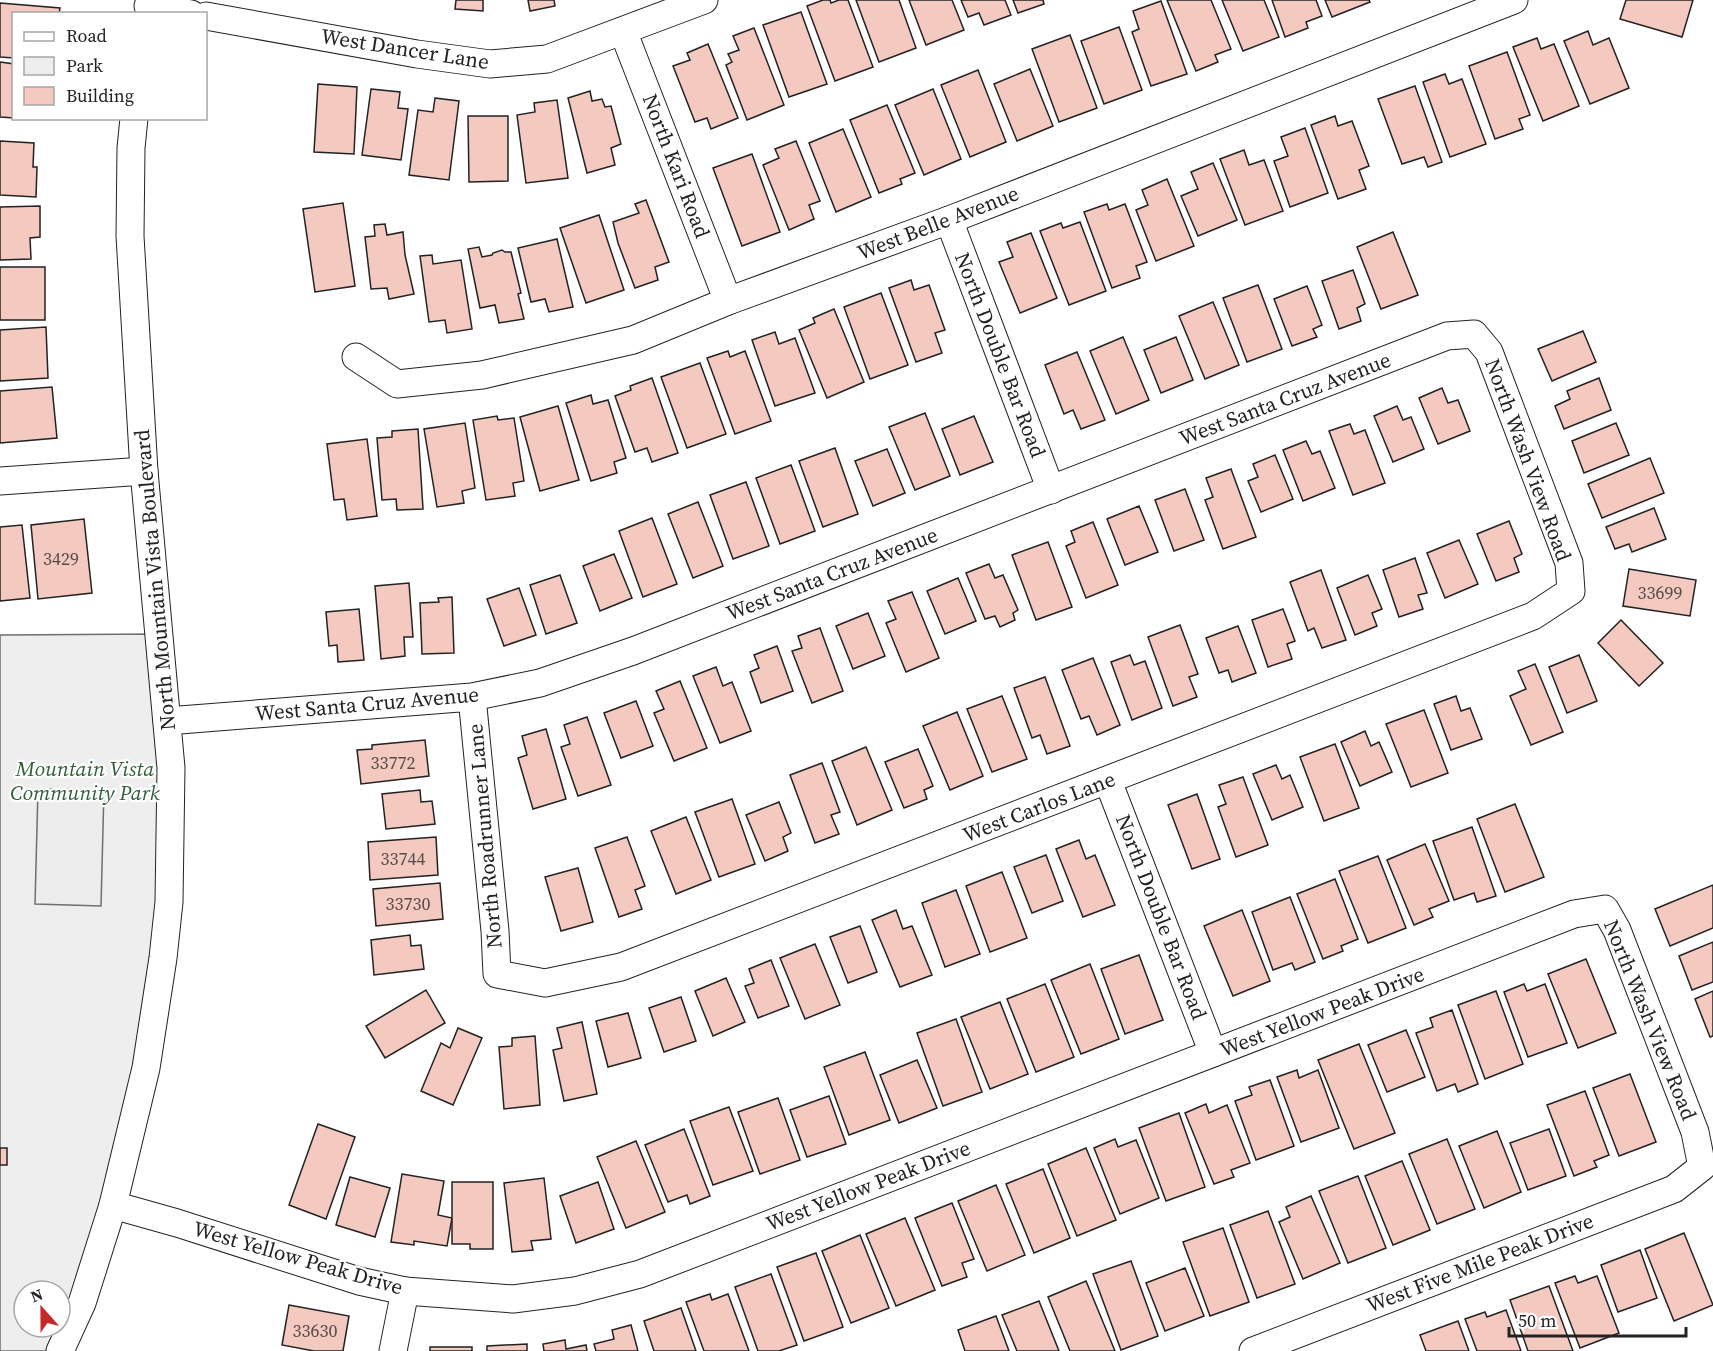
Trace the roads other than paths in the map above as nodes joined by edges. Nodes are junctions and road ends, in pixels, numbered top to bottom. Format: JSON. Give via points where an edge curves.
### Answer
{"nodes":[{"id":1,"x":704,"y":0,"type":"edge"},
{"id":2,"x":1514,"y":0,"type":"edge"},
{"id":3,"x":148,"y":6,"type":"edge"},
{"id":4,"x":180,"y":12,"type":"edge"},
{"id":5,"x":217,"y":18,"type":"edge"},
{"id":6,"x":623,"y":31,"type":"junction"},
{"id":7,"x":135,"y":120,"type":"edge"},
{"id":8,"x":949,"y":220,"type":"junction"},
{"id":9,"x":728,"y":301,"type":"junction"},
{"id":10,"x":1474,"y":334,"type":"joint"},
{"id":11,"x":356,"y":357,"type":"dead end"},
{"id":12,"x":144,"y":471,"type":"junction"},
{"id":13,"x":0,"y":482,"type":"edge"},
{"id":14,"x":1052,"y":490,"type":"junction"},
{"id":15,"x":1571,"y":591,"type":"joint"},
{"id":16,"x":472,"y":697,"type":"junction"},
{"id":17,"x":166,"y":721,"type":"junction"},
{"id":18,"x":1108,"y":780,"type":"junction"},
{"id":19,"x":1605,"y":909,"type":"joint"},
{"id":20,"x":497,"y":974,"type":"joint"},
{"id":21,"x":1213,"y":1053,"type":"junction"},
{"id":22,"x":1702,"y":1167,"type":"joint"},
{"id":23,"x":113,"y":1205,"type":"junction"},
{"id":24,"x":405,"y":1291,"type":"junction"},
{"id":25,"x":60,"y":1351,"type":"edge"},
{"id":26,"x":393,"y":1351,"type":"edge"},
{"id":27,"x":1253,"y":1351,"type":"edge"}],
"edges":[{"from":1,"to":6,"type":"street","name":"West Dancer Lane"},
{"from":2,"to":8,"type":"street","name":"West Belle Avenue"},
{"from":3,"to":4,"type":"street"},
{"from":5,"to":6,"type":"street","name":"West Dancer Lane","via":[[490,64],[547,59]]},
{"from":6,"to":9,"type":"street","name":"North Kari Road"},
{"from":7,"to":12,"type":"street","name":"North Mountain Vista Boulevard","via":[[130,236]]},
{"from":8,"to":9,"type":"street","name":"West Belle Avenue"},
{"from":8,"to":14,"type":"street","name":"North Double Bar Road"},
{"from":9,"to":11,"type":"street","name":"West Belle Avenue","via":[[633,340],[482,375],[397,384]]},
{"from":10,"to":14,"type":"street","name":"West Santa Cruz Avenue","via":[[1447,336]]},
{"from":10,"to":15,"type":"street","name":"North Wash View Road","via":[[1489,352],[1569,563]]},
{"from":12,"to":13,"type":"street"},
{"from":12,"to":17,"type":"street","name":"North Mountain Vista Boulevard"},
{"from":14,"to":16,"type":"street","name":"West Santa Cruz Avenue","via":[[633,651],[540,683]]},
{"from":15,"to":18,"type":"street","name":"West Carlos Lane","via":[[1533,616]]},
{"from":16,"to":17,"type":"street","name":"West Santa Cruz Avenue"},
{"from":16,"to":20,"type":"street","name":"North Roadrunner Lane"},
{"from":17,"to":23,"type":"street","name":"North Mountain Vista Boulevard","via":[[171,768],[169,902],[146,1068]]},
{"from":18,"to":20,"type":"street","name":"West Carlos Lane","via":[[621,967],[545,982]]},
{"from":18,"to":21,"type":"street","name":"North Double Bar Road"},
{"from":19,"to":21,"type":"street","name":"West Yellow Peak Drive","via":[[1574,914]]},
{"from":19,"to":22,"type":"street","name":"North Wash View Road","via":[[1617,930],[1695,1132]]},
{"from":21,"to":24,"type":"street","name":"West Yellow Peak Drive","via":[[640,1274],[575,1290],[513,1299]]},
{"from":22,"to":27,"type":"street","name":"West Five Mile Peak Drive","via":[[1674,1189]]},
{"from":23,"to":24,"type":"street","name":"West Yellow Peak Drive","via":[[359,1281]]},
{"from":23,"to":25,"type":"street","name":"North Mountain Vista Boulevard","via":[[82,1303]]},
{"from":24,"to":26,"type":"street"}]}
